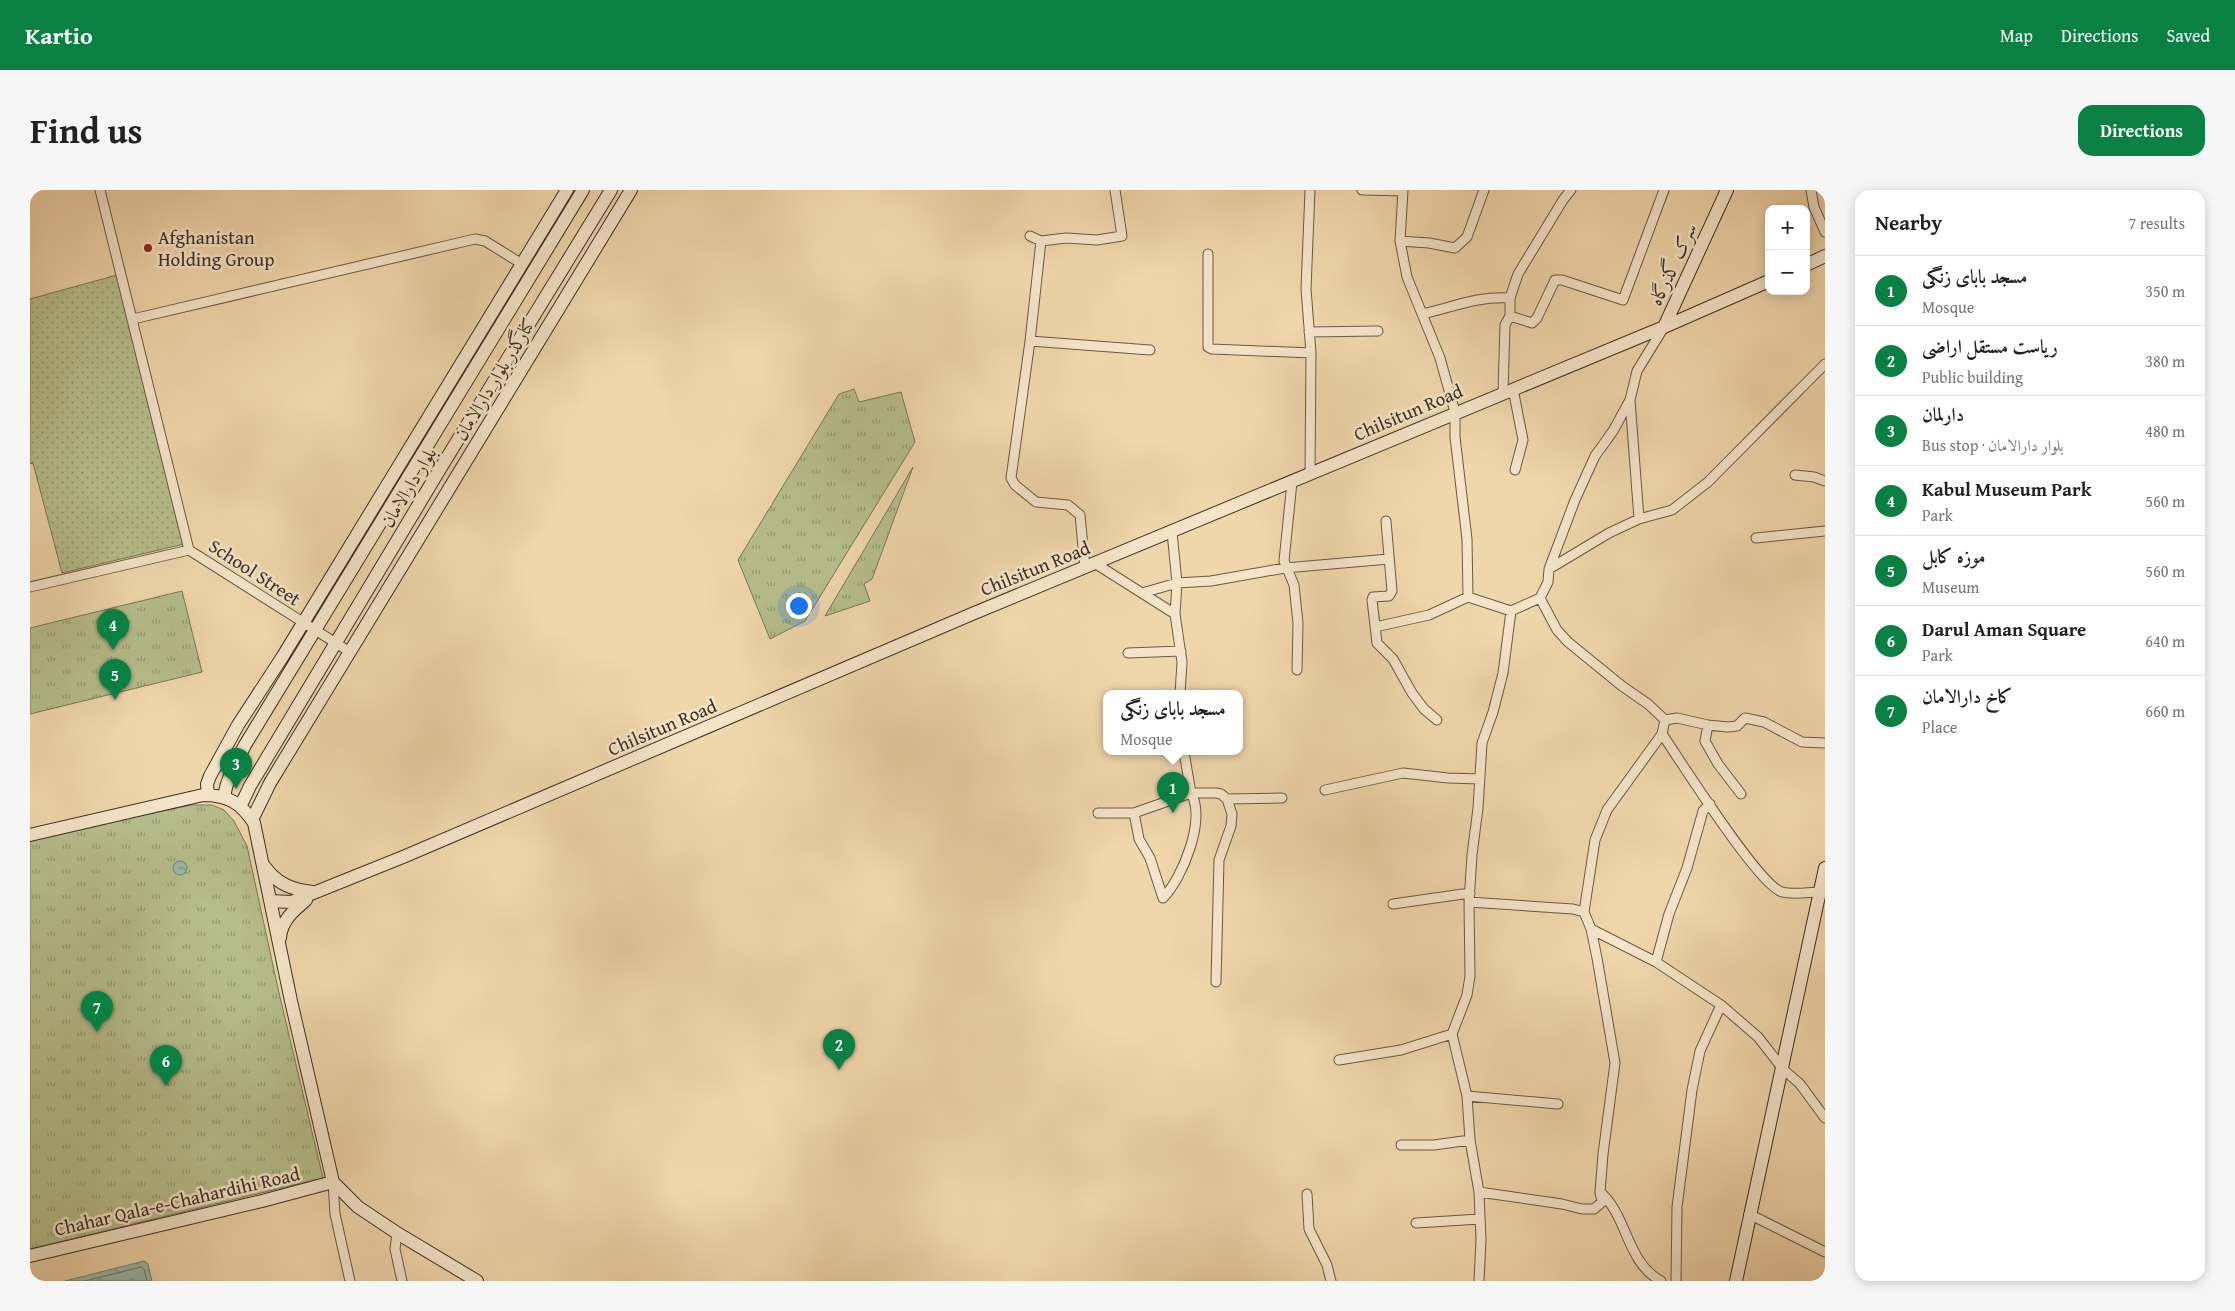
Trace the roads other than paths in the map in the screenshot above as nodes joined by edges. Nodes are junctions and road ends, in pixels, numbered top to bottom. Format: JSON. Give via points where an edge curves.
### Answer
{"nodes":[{"id":1,"x":100,"y":190,"type":"edge"},
{"id":2,"x":567,"y":190,"type":"edge"},
{"id":3,"x":583,"y":190,"type":"edge"},
{"id":4,"x":611,"y":190,"type":"edge"},
{"id":5,"x":630,"y":190,"type":"edge"},
{"id":6,"x":1115,"y":190,"type":"edge"},
{"id":7,"x":1310,"y":190,"type":"edge"},
{"id":8,"x":1362,"y":190,"type":"edge"},
{"id":9,"x":1484,"y":190,"type":"edge"},
{"id":10,"x":1572,"y":190,"type":"edge"},
{"id":11,"x":1664,"y":190,"type":"edge"},
{"id":12,"x":1727,"y":190,"type":"edge"},
{"id":13,"x":1811,"y":190,"type":"edge"},
{"id":14,"x":1403,"y":191,"type":"edge"},
{"id":15,"x":1825,"y":232,"type":"edge"},
{"id":16,"x":1030,"y":236,"type":"dead end"},
{"id":17,"x":1042,"y":241,"type":"junction"},
{"id":18,"x":1400,"y":241,"type":"junction"},
{"id":19,"x":1208,"y":254,"type":"dead end"},
{"id":20,"x":1825,"y":256,"type":"edge"},
{"id":21,"x":1810,"y":263,"type":"edge"},
{"id":22,"x":522,"y":264,"type":"junction"},
{"id":23,"x":1765,"y":283,"type":"edge"},
{"id":24,"x":1510,"y":298,"type":"junction"},
{"id":25,"x":1422,"y":314,"type":"junction"},
{"id":26,"x":1510,"y":316,"type":"junction"},
{"id":27,"x":133,"y":320,"type":"junction"},
{"id":28,"x":1664,"y":327,"type":"junction"},
{"id":29,"x":1309,"y":332,"type":"junction"},
{"id":30,"x":1378,"y":332,"type":"dead end"},
{"id":31,"x":1030,"y":341,"type":"junction"},
{"id":32,"x":1150,"y":350,"type":"dead end"},
{"id":33,"x":1311,"y":353,"type":"junction"},
{"id":34,"x":1825,"y":364,"type":"edge"},
{"id":35,"x":1508,"y":391,"type":"junction"},
{"id":36,"x":1630,"y":400,"type":"junction"},
{"id":37,"x":1455,"y":412,"type":"junction"},
{"id":38,"x":1515,"y":470,"type":"dead end"},
{"id":39,"x":1310,"y":474,"type":"junction"},
{"id":40,"x":1795,"y":475,"type":"dead end"},
{"id":41,"x":1825,"y":481,"type":"edge"},
{"id":42,"x":1292,"y":482,"type":"junction"},
{"id":43,"x":1639,"y":519,"type":"junction"},
{"id":44,"x":1386,"y":521,"type":"dead end"},
{"id":45,"x":1825,"y":531,"type":"edge"},
{"id":46,"x":1172,"y":532,"type":"junction"},
{"id":47,"x":1756,"y":538,"type":"dead end"},
{"id":48,"x":189,"y":550,"type":"junction"},
{"id":49,"x":1389,"y":559,"type":"junction"},
{"id":50,"x":1091,"y":566,"type":"junction"},
{"id":51,"x":1285,"y":568,"type":"junction"},
{"id":52,"x":1549,"y":569,"type":"junction"},
{"id":53,"x":1177,"y":582,"type":"junction"},
{"id":54,"x":30,"y":587,"type":"edge"},
{"id":55,"x":1142,"y":593,"type":"junction"},
{"id":56,"x":1468,"y":598,"type":"junction"},
{"id":57,"x":1540,"y":598,"type":"junction"},
{"id":58,"x":1511,"y":611,"type":"junction"},
{"id":59,"x":1175,"y":614,"type":"junction"},
{"id":60,"x":303,"y":622,"type":"junction"},
{"id":61,"x":1375,"y":627,"type":"junction"},
{"id":62,"x":316,"y":630,"type":"junction"},
{"id":63,"x":336,"y":643,"type":"junction"},
{"id":64,"x":1181,"y":651,"type":"junction"},
{"id":65,"x":350,"y":652,"type":"junction"},
{"id":66,"x":1128,"y":653,"type":"dead end"},
{"id":67,"x":1297,"y":670,"type":"dead end"},
{"id":68,"x":1180,"y":690,"type":"edge"},
{"id":69,"x":1437,"y":720,"type":"dead end"},
{"id":70,"x":1664,"y":720,"type":"junction"},
{"id":71,"x":1708,"y":725,"type":"junction"},
{"id":72,"x":1662,"y":734,"type":"junction"},
{"id":73,"x":1825,"y":743,"type":"edge"},
{"id":74,"x":1185,"y":755,"type":"edge"},
{"id":75,"x":1480,"y":779,"type":"junction"},
{"id":76,"x":1325,"y":790,"type":"dead end"},
{"id":77,"x":1191,"y":793,"type":"junction"},
{"id":78,"x":1741,"y":794,"type":"dead end"},
{"id":79,"x":208,"y":795,"type":"junction"},
{"id":80,"x":224,"y":797,"type":"junction"},
{"id":81,"x":1282,"y":798,"type":"dead end"},
{"id":82,"x":1227,"y":799,"type":"junction"},
{"id":83,"x":1710,"y":804,"type":"junction"},
{"id":84,"x":241,"y":806,"type":"junction"},
{"id":85,"x":1098,"y":813,"type":"dead end"},
{"id":86,"x":1134,"y":813,"type":"junction"},
{"id":87,"x":252,"y":820,"type":"junction"},
{"id":88,"x":30,"y":836,"type":"edge"},
{"id":89,"x":264,"y":865,"type":"junction"},
{"id":90,"x":1825,"y":869,"type":"edge"},
{"id":91,"x":1820,"y":892,"type":"junction"},
{"id":92,"x":316,"y":893,"type":"junction"},
{"id":93,"x":1469,"y":898,"type":"junction"},
{"id":94,"x":271,"y":901,"type":"junction"},
{"id":95,"x":1393,"y":904,"type":"dead end"},
{"id":96,"x":1584,"y":912,"type":"junction"},
{"id":97,"x":1591,"y":928,"type":"junction"},
{"id":98,"x":281,"y":954,"type":"junction"},
{"id":99,"x":1656,"y":962,"type":"junction"},
{"id":100,"x":1216,"y":982,"type":"dead end"},
{"id":101,"x":1721,"y":1005,"type":"junction"},
{"id":102,"x":1452,"y":1034,"type":"junction"},
{"id":103,"x":1339,"y":1060,"type":"dead end"},
{"id":104,"x":1783,"y":1069,"type":"junction"},
{"id":105,"x":1467,"y":1096,"type":"junction"},
{"id":106,"x":1558,"y":1104,"type":"dead end"},
{"id":107,"x":1825,"y":1118,"type":"edge"},
{"id":108,"x":1470,"y":1140,"type":"junction"},
{"id":109,"x":1401,"y":1145,"type":"dead end"},
{"id":110,"x":333,"y":1182,"type":"junction"},
{"id":111,"x":1478,"y":1192,"type":"junction"},
{"id":112,"x":1600,"y":1192,"type":"junction"},
{"id":113,"x":1307,"y":1194,"type":"dead end"},
{"id":114,"x":1749,"y":1214,"type":"junction"},
{"id":115,"x":1480,"y":1219,"type":"junction"},
{"id":116,"x":1416,"y":1223,"type":"dead end"},
{"id":117,"x":397,"y":1233,"type":"junction"},
{"id":118,"x":1825,"y":1252,"type":"edge"},
{"id":119,"x":30,"y":1256,"type":"edge"},
{"id":120,"x":350,"y":1281,"type":"edge"},
{"id":121,"x":402,"y":1281,"type":"edge"},
{"id":122,"x":478,"y":1281,"type":"edge"},
{"id":123,"x":1332,"y":1281,"type":"edge"},
{"id":124,"x":1480,"y":1281,"type":"edge"},
{"id":125,"x":1661,"y":1281,"type":"edge"},
{"id":126,"x":1676,"y":1281,"type":"edge"},
{"id":127,"x":1736,"y":1281,"type":"edge"}],
"edges":[{"from":1,"to":27,"type":"street"},
{"from":2,"to":22,"type":"main road","name":"کنارگذر بلوار دارالامان"},
{"from":3,"to":62,"type":"main road","name":"بلوار دارالامان"},
{"from":4,"to":63,"type":"main road","name":"بلوار دارالامان"},
{"from":5,"to":65,"type":"main road","name":"کنارگذر بلوار دارالامان"},
{"from":6,"to":17,"type":"street","via":[[1122,236]]},
{"from":7,"to":29,"type":"street","via":[[1306,289]]},
{"from":8,"to":14,"type":"street"},
{"from":9,"to":18,"type":"street","via":[[1468,237],[1455,248]]},
{"from":10,"to":24,"type":"street","via":[[1518,274]]},
{"from":11,"to":26,"type":"street","via":[[1623,300],[1555,280],[1532,323]]},
{"from":12,"to":28,"type":"main road","name":"سرک گذرگاه"},
{"from":13,"to":15,"type":"street","via":[[1814,207]]},
{"from":14,"to":18,"type":"street"},
{"from":16,"to":17,"type":"street"},
{"from":17,"to":31,"type":"street"},
{"from":18,"to":25,"type":"street","via":[[1406,277]]},
{"from":19,"to":33,"type":"street","via":[[1208,346],[1212,349]]},
{"from":20,"to":21,"type":"main road"},
{"from":22,"to":27,"type":"street","via":[[475,239]]},
{"from":22,"to":60,"type":"main road","name":"کنارگذر بلوار دارالامان"},
{"from":23,"to":28,"type":"main road","name":"Chilsitun Road"},
{"from":24,"to":25,"type":"street","via":[[1492,297],[1458,303]]},
{"from":24,"to":26,"type":"street"},
{"from":25,"to":37,"type":"street","via":[[1440,358]]},
{"from":26,"to":35,"type":"street","via":[[1505,325],[1504,342]]},
{"from":27,"to":48,"type":"street"},
{"from":28,"to":35,"type":"main road","name":"Chilsitun Road"},
{"from":28,"to":36,"type":"street","via":[[1638,372]]},
{"from":29,"to":30,"type":"street"},
{"from":29,"to":33,"type":"street"},
{"from":31,"to":32,"type":"street"},
{"from":31,"to":50,"type":"street","via":[[1011,478],[1036,502],[1068,505],[1080,515]]},
{"from":33,"to":39,"type":"street"},
{"from":34,"to":43,"type":"street","via":[[1708,482],[1672,510]]},
{"from":35,"to":37,"type":"main road","name":"Chilsitun Road"},
{"from":35,"to":38,"type":"street","via":[[1523,440]]},
{"from":36,"to":43,"type":"street"},
{"from":36,"to":52,"type":"street","via":[[1595,456]]},
{"from":37,"to":39,"type":"main road","name":"Chilsitun Road"},
{"from":37,"to":56,"type":"street"},
{"from":39,"to":42,"type":"main road","name":"Chilsitun Road"},
{"from":40,"to":41,"type":"street","via":[[1814,476]]},
{"from":42,"to":46,"type":"main road","name":"Chilsitun Road"},
{"from":42,"to":51,"type":"street"},
{"from":43,"to":52,"type":"street"},
{"from":44,"to":49,"type":"street"},
{"from":45,"to":47,"type":"street"},
{"from":46,"to":50,"type":"main road","name":"Chilsitun Road"},
{"from":46,"to":53,"type":"street"},
{"from":48,"to":54,"type":"street"},
{"from":48,"to":60,"type":"street","name":"School Street"},
{"from":49,"to":51,"type":"street"},
{"from":49,"to":61,"type":"street","via":[[1392,591],[1389,596],[1373,597]]},
{"from":50,"to":55,"type":"street"},
{"from":50,"to":92,"type":"main road","name":"Chilsitun Road"},
{"from":51,"to":53,"type":"street","via":[[1211,581]]},
{"from":51,"to":67,"type":"street","via":[[1294,585],[1298,623]]},
{"from":52,"to":57,"type":"street","via":[[1548,582]]},
{"from":53,"to":55,"type":"street"},
{"from":53,"to":59,"type":"street"},
{"from":55,"to":59,"type":"street"},
{"from":56,"to":58,"type":"street"},
{"from":56,"to":61,"type":"street","via":[[1429,614]]},
{"from":57,"to":58,"type":"street"},
{"from":57,"to":70,"type":"street","via":[[1557,630],[1568,642]]},
{"from":58,"to":75,"type":"street","via":[[1503,673],[1482,743]]},
{"from":59,"to":64,"type":"street"},
{"from":60,"to":62,"type":"street","name":"School Street"},
{"from":60,"to":79,"type":"main road","name":"کنارگذر بلوار دارالامان","via":[[220,756],[207,784]]},
{"from":61,"to":69,"type":"street","via":[[1377,643],[1393,659],[1424,709]]},
{"from":62,"to":63,"type":"street","name":"School Street"},
{"from":62,"to":80,"type":"main road","name":"بلوار دارالامان","via":[[231,770]]},
{"from":63,"to":65,"type":"street","name":"School Street"},
{"from":63,"to":84,"type":"main road","name":"بلوار دارالامان"},
{"from":64,"to":66,"type":"street"},
{"from":64,"to":68,"type":"street"},
{"from":65,"to":87,"type":"main road","name":"کنارگذر بلوار دارالامان","via":[[270,783]]},
{"from":70,"to":71,"type":"street","via":[[1677,718]]},
{"from":70,"to":72,"type":"street"},
{"from":71,"to":73,"type":"street","via":[[1737,726],[1745,718],[1771,726],[1802,742]]},
{"from":71,"to":78,"type":"street","via":[[1705,741]]},
{"from":72,"to":83,"type":"street"},
{"from":72,"to":96,"type":"street","via":[[1607,810],[1595,840]]},
{"from":74,"to":77,"type":"street"},
{"from":75,"to":76,"type":"street","via":[[1403,773]]},
{"from":75,"to":93,"type":"street"},
{"from":77,"to":82,"type":"street","via":[[1216,793]]},
{"from":77,"to":86,"type":"street"},
{"from":77,"to":86,"type":"street","via":[[1194,826],[1190,852],[1183,870],[1163,898],[1150,858],[1139,839]]},
{"from":79,"to":80,"type":"main road"},
{"from":79,"to":88,"type":"main road"},
{"from":80,"to":84,"type":"main road"},
{"from":81,"to":82,"type":"street"},
{"from":82,"to":100,"type":"street","via":[[1232,814],[1219,860]]},
{"from":83,"to":91,"type":"street","via":[[1742,851],[1776,889],[1782,893]]},
{"from":83,"to":99,"type":"street","via":[[1703,812]]},
{"from":84,"to":87,"type":"main road"},
{"from":85,"to":86,"type":"street"},
{"from":87,"to":89,"type":"main road"},
{"from":89,"to":92,"type":"main road","via":[[280,883]]},
{"from":89,"to":94,"type":"main road"},
{"from":90,"to":91,"type":"main road"},
{"from":91,"to":104,"type":"main road"},
{"from":92,"to":94,"type":"main road","via":[[291,902]]},
{"from":92,"to":98,"type":"main road","via":[[293,911],[284,924],[280,935]]},
{"from":93,"to":95,"type":"street"},
{"from":93,"to":96,"type":"street"},
{"from":93,"to":102,"type":"street","via":[[1470,976],[1467,995]]},
{"from":94,"to":98,"type":"main road"},
{"from":96,"to":97,"type":"street"},
{"from":97,"to":99,"type":"street"},
{"from":97,"to":112,"type":"street","via":[[1615,1063]]},
{"from":98,"to":110,"type":"main road"},
{"from":99,"to":101,"type":"street"},
{"from":101,"to":104,"type":"street","via":[[1758,1037]]},
{"from":101,"to":126,"type":"street","via":[[1700,1051],[1692,1090],[1677,1207]]},
{"from":102,"to":103,"type":"street","via":[[1401,1050]]},
{"from":102,"to":105,"type":"street"},
{"from":104,"to":107,"type":"street","via":[[1800,1084]]},
{"from":104,"to":114,"type":"main road"},
{"from":105,"to":106,"type":"street"},
{"from":105,"to":108,"type":"street"},
{"from":108,"to":109,"type":"street"},
{"from":108,"to":111,"type":"street"},
{"from":110,"to":117,"type":"main road","via":[[358,1207]]},
{"from":110,"to":119,"type":"main road","name":"Chahar Qala-e-Chahardihi Road"},
{"from":110,"to":120,"type":"street","via":[[334,1214]]},
{"from":111,"to":112,"type":"street","via":[[1594,1209],[1602,1202]]},
{"from":111,"to":115,"type":"street"},
{"from":112,"to":125,"type":"street","via":[[1610,1201],[1634,1254]]},
{"from":113,"to":123,"type":"street","via":[[1310,1229]]},
{"from":114,"to":118,"type":"street"},
{"from":114,"to":127,"type":"main road"},
{"from":115,"to":116,"type":"street"},
{"from":115,"to":124,"type":"street"},
{"from":117,"to":121,"type":"street","via":[[395,1249]]},
{"from":117,"to":122,"type":"main road"}]}
